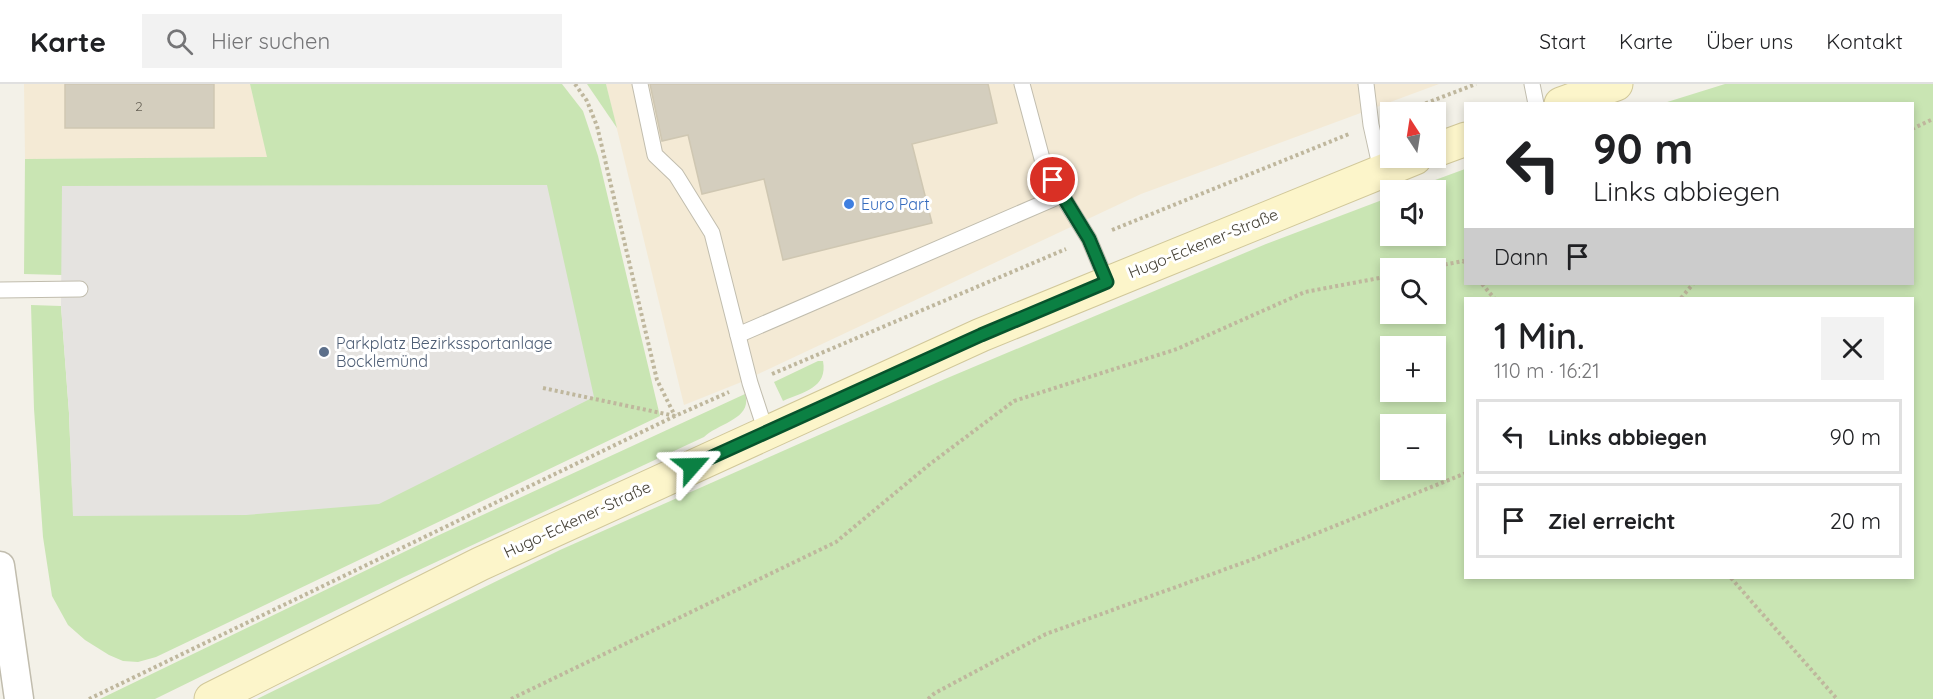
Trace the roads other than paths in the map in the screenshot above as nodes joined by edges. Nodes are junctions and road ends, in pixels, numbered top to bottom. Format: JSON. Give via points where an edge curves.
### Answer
{"nodes":[{"id":1,"x":640,"y":84,"type":"edge"},
{"id":2,"x":1022,"y":84,"type":"edge"},
{"id":3,"x":1366,"y":84,"type":"edge"},
{"id":4,"x":1532,"y":84,"type":"edge"},
{"id":5,"x":1616,"y":84,"type":"edge"},
{"id":6,"x":1536,"y":102,"type":"edge"},
{"id":7,"x":1566,"y":102,"type":"edge"},
{"id":8,"x":1464,"y":140,"type":"edge"},
{"id":9,"x":1446,"y":146,"type":"edge"},
{"id":10,"x":1387,"y":168,"type":"edge"},
{"id":11,"x":1381,"y":170,"type":"junction"},
{"id":12,"x":1062,"y":195,"type":"junction"},
{"id":13,"x":1107,"y":282,"type":"junction"},
{"id":14,"x":80,"y":289,"type":"dead end"},
{"id":15,"x":0,"y":290,"type":"edge"},
{"id":16,"x":738,"y":334,"type":"junction"},
{"id":17,"x":766,"y":432,"type":"junction"},
{"id":18,"x":0,"y":566,"type":"edge"},
{"id":19,"x":19,"y":699,"type":"edge"},
{"id":20,"x":211,"y":699,"type":"edge"}],
"edges":[{"from":1,"to":16,"type":"lane","via":[[655,155],[676,175],[712,233]]},
{"from":2,"to":12,"type":"lane","via":[[1044,166]]},
{"from":3,"to":11,"type":"lane"},
{"from":4,"to":6,"type":"lane"},
{"from":5,"to":7,"type":"main road"},
{"from":8,"to":9,"type":"main road"},
{"from":10,"to":11,"type":"main road","name":"Hugo-Eckener-Straße"},
{"from":11,"to":13,"type":"main road","name":"Hugo-Eckener-Straße"},
{"from":12,"to":13,"type":"lane","via":[[1089,239]]},
{"from":12,"to":16,"type":"lane"},
{"from":13,"to":17,"type":"main road","name":"Hugo-Eckener-Straße"},
{"from":14,"to":15,"type":"lane"},
{"from":16,"to":17,"type":"lane"},
{"from":17,"to":20,"type":"main road","name":"Hugo-Eckener-Straße","via":[[480,564]]},
{"from":18,"to":19,"type":"street"}]}
